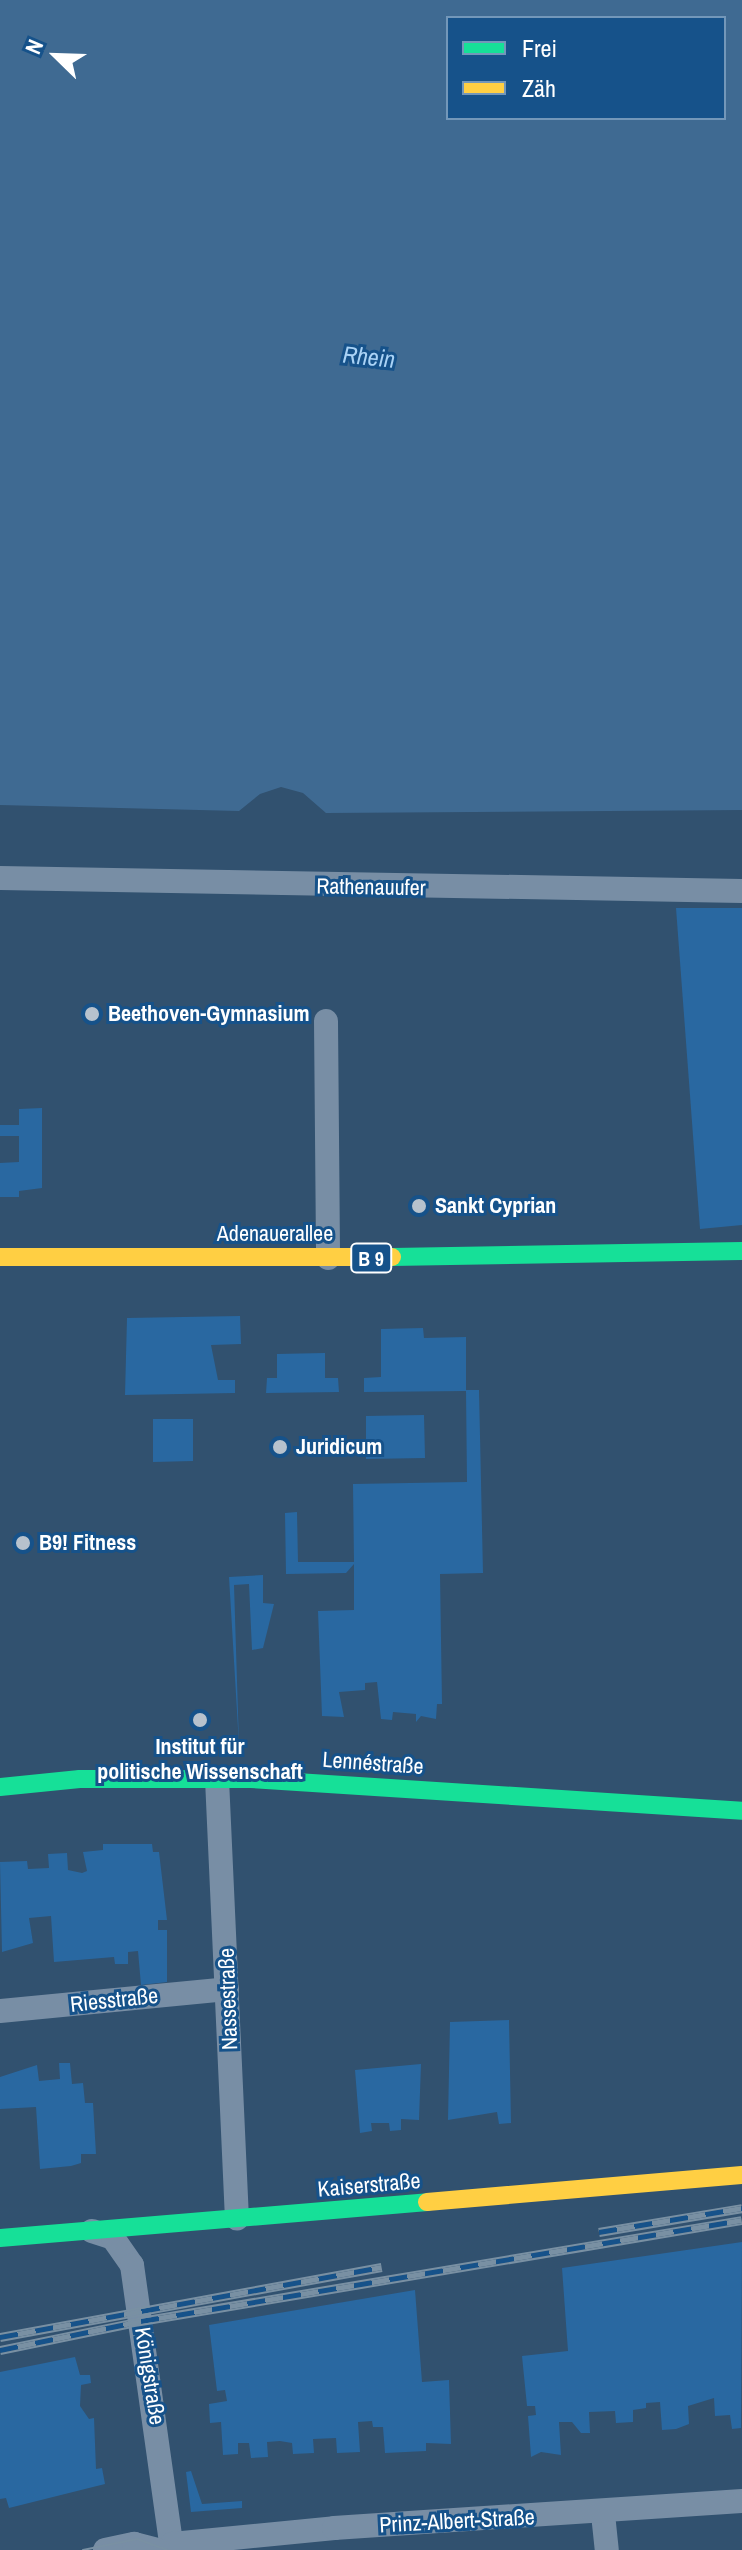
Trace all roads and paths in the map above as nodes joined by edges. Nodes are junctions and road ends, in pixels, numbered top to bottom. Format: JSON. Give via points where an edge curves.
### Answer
{"nodes":[{"id":1,"x":0,"y":878,"type":"edge"},
{"id":2,"x":742,"y":891,"type":"edge"},
{"id":3,"x":326,"y":1021,"type":"dead end"},
{"id":4,"x":742,"y":1251,"type":"edge"},
{"id":5,"x":0,"y":1257,"type":"edge"},
{"id":6,"x":328,"y":1258,"type":"junction"},
{"id":7,"x":453,"y":1276,"type":"dead end"},
{"id":8,"x":109,"y":1277,"type":"dead end"},
{"id":9,"x":217,"y":1779,"type":"junction"},
{"id":10,"x":0,"y":1787,"type":"edge"},
{"id":11,"x":742,"y":1811,"type":"edge"},
{"id":12,"x":227,"y":1989,"type":"junction"},
{"id":13,"x":0,"y":2011,"type":"edge"},
{"id":14,"x":742,"y":2175,"type":"edge"},
{"id":15,"x":237,"y":2219,"type":"junction"},
{"id":16,"x":86,"y":2231,"type":"junction"},
{"id":17,"x":0,"y":2238,"type":"edge"},
{"id":18,"x":742,"y":2501,"type":"edge"},
{"id":19,"x":603,"y":2514,"type":"junction"},
{"id":20,"x":167,"y":2548,"type":"edge"},
{"id":21,"x":105,"y":2550,"type":"edge"},
{"id":22,"x":607,"y":2550,"type":"edge"}],
"edges":[{"from":1,"to":2,"type":"street","name":"Rathenauufer"},
{"from":3,"to":6,"type":"street"},
{"from":4,"to":6,"type":"street","name":"Adenauerallee","number":"B 9"},
{"from":5,"to":6,"type":"street","name":"Adenauerallee","number":"B 9"},
{"from":7,"to":8,"type":"street","name":"Adenauerallee","number":"B 9"},
{"from":9,"to":10,"type":"street","name":"Lennéstraße","via":[[80,1779]]},
{"from":9,"to":11,"type":"street","name":"Lennéstraße"},
{"from":9,"to":12,"type":"street","name":"Nassestraße"},
{"from":12,"to":13,"type":"street","name":"Riesstraße"},
{"from":12,"to":15,"type":"street","name":"Nassestraße"},
{"from":14,"to":15,"type":"street","name":"Kaiserstraße"},
{"from":15,"to":16,"type":"street","name":"Kaiserstraße"},
{"from":16,"to":17,"type":"street","name":"Kaiserstraße"},
{"from":16,"to":20,"type":"street","name":"Königstraße","via":[[113,2238],[132,2265]]},
{"from":18,"to":19,"type":"street","name":"Prinz-Albert-Straße"},
{"from":19,"to":20,"type":"street","name":"Prinz-Albert-Straße","via":[[334,2528]]},
{"from":19,"to":22,"type":"street"},
{"from":20,"to":21,"type":"street","name":"Prinz-Albert-Straße","via":[[134,2544]]}]}
